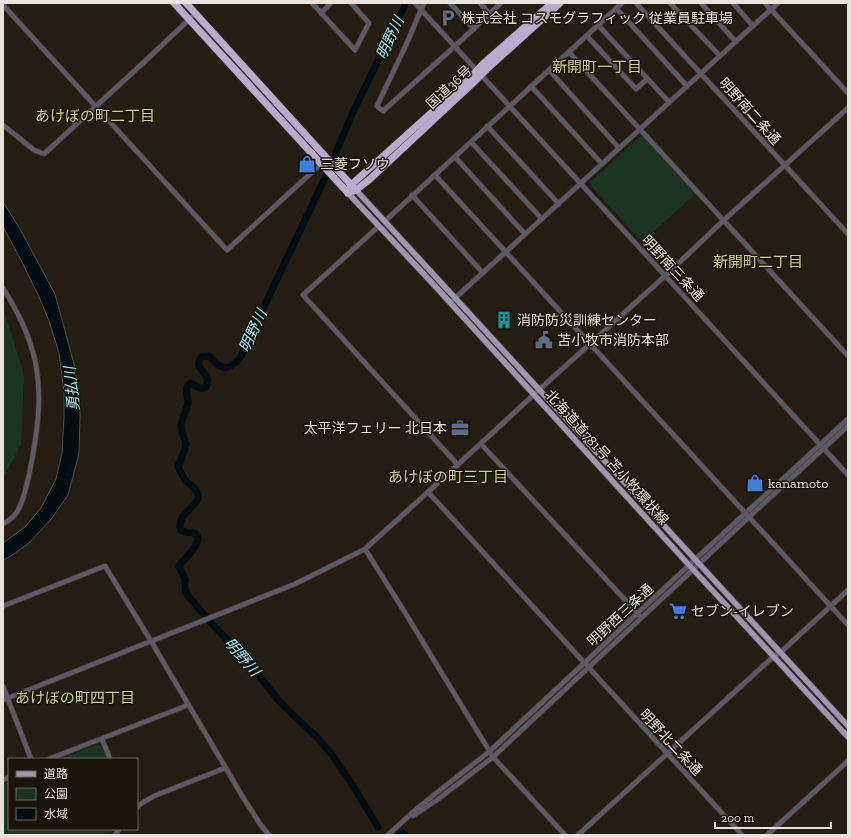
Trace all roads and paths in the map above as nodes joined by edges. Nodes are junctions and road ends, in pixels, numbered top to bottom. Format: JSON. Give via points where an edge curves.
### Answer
{"nodes":[{"id":1,"x":174,"y":3,"type":"edge"},
{"id":2,"x":186,"y":3,"type":"edge"},
{"id":3,"x":312,"y":3,"type":"edge"},
{"id":4,"x":331,"y":3,"type":"edge"},
{"id":5,"x":351,"y":3,"type":"edge"},
{"id":6,"x":424,"y":3,"type":"edge"},
{"id":7,"x":450,"y":3,"type":"edge"},
{"id":8,"x":480,"y":3,"type":"edge"},
{"id":9,"x":501,"y":3,"type":"edge"},
{"id":10,"x":552,"y":3,"type":"edge"},
{"id":11,"x":560,"y":3,"type":"edge"},
{"id":12,"x":622,"y":3,"type":"edge"},
{"id":13,"x":636,"y":3,"type":"edge"},
{"id":14,"x":670,"y":3,"type":"edge"},
{"id":15,"x":701,"y":3,"type":"edge"},
{"id":16,"x":732,"y":3,"type":"edge"},
{"id":17,"x":765,"y":3,"type":"edge"},
{"id":18,"x":778,"y":3,"type":"edge"},
{"id":19,"x":416,"y":4,"type":"edge"},
{"id":20,"x":3,"y":5,"type":"edge"},
{"id":21,"x":616,"y":8,"type":"junction"},
{"id":22,"x":771,"y":9,"type":"junction"},
{"id":23,"x":422,"y":10,"type":"junction"},
{"id":24,"x":196,"y":13,"type":"junction"},
{"id":25,"x":321,"y":13,"type":"junction"},
{"id":26,"x":490,"y":14,"type":"junction"},
{"id":27,"x":189,"y":19,"type":"junction"},
{"id":28,"x":598,"y":25,"type":"junction"},
{"id":29,"x":753,"y":26,"type":"junction"},
{"id":30,"x":474,"y":29,"type":"junction"},
{"id":31,"x":587,"y":36,"type":"junction"},
{"id":32,"x":736,"y":42,"type":"junction"},
{"id":33,"x":455,"y":46,"type":"junction"},
{"id":34,"x":569,"y":52,"type":"junction"},
{"id":35,"x":720,"y":56,"type":"junction"},
{"id":36,"x":549,"y":70,"type":"junction"},
{"id":37,"x":479,"y":73,"type":"junction"},
{"id":38,"x":701,"y":74,"type":"junction"},
{"id":39,"x":647,"y":79,"type":"junction"},
{"id":40,"x":531,"y":86,"type":"junction"},
{"id":41,"x":687,"y":86,"type":"junction"},
{"id":42,"x":848,"y":93,"type":"edge"},
{"id":43,"x":669,"y":102,"type":"junction"},
{"id":44,"x":510,"y":106,"type":"junction"},
{"id":45,"x":96,"y":107,"type":"junction"},
{"id":46,"x":848,"y":108,"type":"edge"},
{"id":47,"x":3,"y":125,"type":"edge"},
{"id":48,"x":487,"y":126,"type":"junction"},
{"id":49,"x":640,"y":128,"type":"junction"},
{"id":50,"x":471,"y":142,"type":"junction"},
{"id":51,"x":619,"y":148,"type":"junction"},
{"id":52,"x":455,"y":157,"type":"junction"},
{"id":53,"x":602,"y":164,"type":"junction"},
{"id":54,"x":785,"y":165,"type":"junction"},
{"id":55,"x":323,"y":166,"type":"junction"},
{"id":56,"x":435,"y":175,"type":"junction"},
{"id":57,"x":580,"y":184,"type":"junction"},
{"id":58,"x":354,"y":188,"type":"junction"},
{"id":59,"x":348,"y":193,"type":"junction"},
{"id":60,"x":412,"y":195,"type":"junction"},
{"id":61,"x":558,"y":204,"type":"junction"},
{"id":62,"x":542,"y":219,"type":"junction"},
{"id":63,"x":724,"y":220,"type":"junction"},
{"id":64,"x":385,"y":221,"type":"junction"},
{"id":65,"x":378,"y":226,"type":"junction"},
{"id":66,"x":525,"y":234,"type":"junction"},
{"id":67,"x":848,"y":234,"type":"edge"},
{"id":68,"x":506,"y":252,"type":"junction"},
{"id":69,"x":483,"y":273,"type":"junction"},
{"id":70,"x":665,"y":276,"type":"junction"},
{"id":71,"x":3,"y":288,"type":"edge"},
{"id":72,"x":456,"y":298,"type":"junction"},
{"id":73,"x":450,"y":303,"type":"junction"},
{"id":74,"x":590,"y":344,"type":"junction"},
{"id":75,"x":848,"y":356,"type":"edge"},
{"id":76,"x":540,"y":389,"type":"junction"},
{"id":77,"x":534,"y":394,"type":"junction"},
{"id":78,"x":848,"y":419,"type":"edge"},
{"id":79,"x":848,"y":426,"type":"edge"},
{"id":80,"x":481,"y":444,"type":"junction"},
{"id":81,"x":822,"y":447,"type":"junction"},
{"id":82,"x":458,"y":465,"type":"junction"},
{"id":83,"x":848,"y":475,"type":"edge"},
{"id":84,"x":428,"y":492,"type":"junction"},
{"id":85,"x":745,"y":512,"type":"junction"},
{"id":86,"x":749,"y":517,"type":"junction"},
{"id":87,"x":3,"y":524,"type":"edge"},
{"id":88,"x":365,"y":549,"type":"junction"},
{"id":89,"x":697,"y":561,"type":"junction"},
{"id":90,"x":691,"y":567,"type":"junction"},
{"id":91,"x":848,"y":590,"type":"edge"},
{"id":92,"x":3,"y":606,"type":"edge"},
{"id":93,"x":831,"y":607,"type":"junction"},
{"id":94,"x":637,"y":613,"type":"junction"},
{"id":95,"x":642,"y":618,"type":"junction"},
{"id":96,"x":848,"y":625,"type":"edge"},
{"id":97,"x":151,"y":641,"type":"junction"},
{"id":98,"x":781,"y":652,"type":"junction"},
{"id":99,"x":774,"y":656,"type":"junction"},
{"id":100,"x":584,"y":663,"type":"junction"},
{"id":101,"x":588,"y":668,"type":"junction"},
{"id":102,"x":3,"y":686,"type":"edge"},
{"id":103,"x":5,"y":699,"type":"edge"},
{"id":104,"x":188,"y":705,"type":"junction"},
{"id":105,"x":848,"y":726,"type":"edge"},
{"id":106,"x":848,"y":737,"type":"edge"},
{"id":107,"x":102,"y":739,"type":"junction"},
{"id":108,"x":490,"y":751,"type":"junction"},
{"id":109,"x":667,"y":753,"type":"junction"},
{"id":110,"x":493,"y":757,"type":"junction"},
{"id":111,"x":31,"y":758,"type":"edge"},
{"id":112,"x":52,"y":758,"type":"edge"},
{"id":113,"x":110,"y":758,"type":"edge"},
{"id":114,"x":848,"y":762,"type":"edge"},
{"id":115,"x":225,"y":768,"type":"junction"},
{"id":116,"x":138,"y":806,"type":"edge"},
{"id":117,"x":403,"y":822,"type":"junction"},
{"id":118,"x":269,"y":835,"type":"edge"},
{"id":119,"x":388,"y":835,"type":"edge"},
{"id":120,"x":565,"y":835,"type":"edge"},
{"id":121,"x":578,"y":835,"type":"edge"},
{"id":122,"x":742,"y":835,"type":"edge"},
{"id":123,"x":766,"y":835,"type":"edge"}],
"edges":[{"from":1,"to":27,"type":"highway"},
{"from":2,"to":24,"type":"highway"},
{"from":3,"to":25,"type":"street"},
{"from":4,"to":25,"type":"street"},
{"from":5,"to":25,"type":"street","via":[[369,23],[355,50]]},
{"from":6,"to":23,"type":"street"},
{"from":7,"to":30,"type":"street"},
{"from":8,"to":26,"type":"street"},
{"from":9,"to":26,"type":"street"},
{"from":10,"to":37,"type":"highway","name":"国道36号"},
{"from":11,"to":37,"type":"highway","name":"国道36号"},
{"from":12,"to":21,"type":"street"},
{"from":13,"to":38,"type":"street","name":"明野南二条通"},
{"from":14,"to":35,"type":"street"},
{"from":15,"to":32,"type":"street"},
{"from":16,"to":29,"type":"street"},
{"from":17,"to":22,"type":"street"},
{"from":18,"to":22,"type":"street"},
{"from":19,"to":23,"type":"street","name":"明野南三条通"},
{"from":20,"to":45,"type":"street"},
{"from":21,"to":28,"type":"street"},
{"from":21,"to":41,"type":"street"},
{"from":22,"to":29,"type":"street"},
{"from":22,"to":42,"type":"street"},
{"from":23,"to":33,"type":"street","name":"明野南三条通"},
{"from":23,"to":33,"type":"street","via":[[377,106],[383,111]]},
{"from":24,"to":27,"type":"street"},
{"from":24,"to":58,"type":"highway"},
{"from":26,"to":30,"type":"street"},
{"from":27,"to":45,"type":"street"},
{"from":27,"to":55,"type":"highway"},
{"from":28,"to":31,"type":"street"},
{"from":28,"to":39,"type":"street"},
{"from":29,"to":32,"type":"street"},
{"from":30,"to":33,"type":"street"},
{"from":31,"to":34,"type":"street"},
{"from":31,"to":39,"type":"street","via":[[636,89]]},
{"from":32,"to":35,"type":"street"},
{"from":33,"to":37,"type":"street","name":"明野南三条通"},
{"from":34,"to":36,"type":"street"},
{"from":34,"to":49,"type":"street"},
{"from":35,"to":38,"type":"street"},
{"from":36,"to":40,"type":"street"},
{"from":36,"to":51,"type":"street"},
{"from":37,"to":44,"type":"street","name":"明野南三条通"},
{"from":37,"to":58,"type":"highway","name":"国道36号"},
{"from":38,"to":41,"type":"street"},
{"from":38,"to":54,"type":"street","name":"明野南二条通"},
{"from":39,"to":43,"type":"street"},
{"from":40,"to":44,"type":"street"},
{"from":40,"to":53,"type":"street"},
{"from":41,"to":43,"type":"street"},
{"from":43,"to":49,"type":"street"},
{"from":44,"to":48,"type":"street"},
{"from":44,"to":57,"type":"street","name":"明野南三条通"},
{"from":45,"to":47,"type":"street","via":[[44,154],[34,150]]},
{"from":45,"to":55,"type":"street","via":[[227,250]]},
{"from":46,"to":54,"type":"street"},
{"from":48,"to":50,"type":"street"},
{"from":48,"to":61,"type":"street"},
{"from":49,"to":51,"type":"street"},
{"from":49,"to":63,"type":"street"},
{"from":50,"to":52,"type":"street"},
{"from":50,"to":62,"type":"street"},
{"from":51,"to":53,"type":"street"},
{"from":52,"to":56,"type":"street"},
{"from":52,"to":66,"type":"street"},
{"from":53,"to":57,"type":"street"},
{"from":54,"to":63,"type":"street"},
{"from":54,"to":67,"type":"street","name":"明野南二条通"},
{"from":55,"to":59,"type":"highway"},
{"from":56,"to":60,"type":"street"},
{"from":56,"to":68,"type":"street"},
{"from":57,"to":61,"type":"street"},
{"from":57,"to":70,"type":"street","name":"明野南三条通"},
{"from":58,"to":59,"type":"highway"},
{"from":58,"to":64,"type":"main road","name":"北海道道781号 苫小牧環状線"},
{"from":59,"to":65,"type":"main road","name":"北海道道781号 苫小牧環状線"},
{"from":60,"to":64,"type":"street"},
{"from":60,"to":69,"type":"street"},
{"from":61,"to":62,"type":"street"},
{"from":62,"to":66,"type":"street"},
{"from":63,"to":70,"type":"street"},
{"from":63,"to":75,"type":"street"},
{"from":64,"to":72,"type":"main road","name":"北海道道781号 苫小牧環状線"},
{"from":65,"to":73,"type":"main road","name":"北海道道781号 苫小牧環状線"},
{"from":65,"to":82,"type":"street","via":[[303,295]]},
{"from":66,"to":68,"type":"street"},
{"from":68,"to":69,"type":"street"},
{"from":68,"to":74,"type":"street"},
{"from":69,"to":72,"type":"street"},
{"from":70,"to":74,"type":"street"},
{"from":70,"to":81,"type":"street","name":"明野南三条通"},
{"from":71,"to":87,"type":"street","via":[[26,330],[32,348],[38,376],[39,404],[36,441],[25,496],[17,513]]},
{"from":72,"to":73,"type":"street"},
{"from":72,"to":76,"type":"main road","name":"北海道道781号 苫小牧環状線"},
{"from":73,"to":77,"type":"main road","name":"北海道道781号 苫小牧環状線"},
{"from":74,"to":76,"type":"street"},
{"from":74,"to":85,"type":"street"},
{"from":76,"to":77,"type":"street"},
{"from":76,"to":89,"type":"main road","name":"北海道道781号 苫小牧環状線"},
{"from":77,"to":80,"type":"street"},
{"from":77,"to":90,"type":"main road","name":"北海道道781号 苫小牧環状線"},
{"from":78,"to":81,"type":"street","name":"明野西三条通"},
{"from":79,"to":81,"type":"street","name":"明野西三条通"},
{"from":80,"to":82,"type":"street"},
{"from":80,"to":94,"type":"street"},
{"from":81,"to":83,"type":"street","name":"明野南三条通"},
{"from":81,"to":85,"type":"street","name":"明野西三条通"},
{"from":81,"to":86,"type":"street","name":"明野西三条通"},
{"from":82,"to":84,"type":"street"},
{"from":84,"to":88,"type":"street"},
{"from":84,"to":100,"type":"street","name":"明野北二条通"},
{"from":85,"to":86,"type":"street"},
{"from":85,"to":89,"type":"street","name":"明野西三条通"},
{"from":86,"to":89,"type":"street","name":"明野西三条通"},
{"from":86,"to":93,"type":"street"},
{"from":88,"to":97,"type":"street","via":[[295,584]]},
{"from":88,"to":108,"type":"street"},
{"from":89,"to":90,"type":"street","name":"明野西三条通"},
{"from":89,"to":98,"type":"main road","name":"北海道道781号 苫小牧環状線"},
{"from":90,"to":94,"type":"street","name":"明野西三条通"},
{"from":90,"to":95,"type":"street","name":"明野西三条通"},
{"from":90,"to":99,"type":"main road","name":"北海道道781号 苫小牧環状線"},
{"from":91,"to":93,"type":"street"},
{"from":92,"to":97,"type":"street","via":[[105,566]]},
{"from":93,"to":96,"type":"street"},
{"from":93,"to":98,"type":"street"},
{"from":94,"to":95,"type":"street"},
{"from":94,"to":100,"type":"street","name":"明野西三条通"},
{"from":95,"to":101,"type":"street","name":"明野西三条通"},
{"from":97,"to":103,"type":"street"},
{"from":97,"to":104,"type":"street"},
{"from":98,"to":99,"type":"street"},
{"from":98,"to":105,"type":"main road","name":"北海道道781号 苫小牧環状線"},
{"from":99,"to":106,"type":"main road","name":"北海道道781号 苫小牧環状線"},
{"from":99,"to":109,"type":"street"},
{"from":100,"to":101,"type":"street","name":"明野北二条通"},
{"from":100,"to":108,"type":"street","name":"明野西三条通"},
{"from":101,"to":109,"type":"street","name":"明野北二条通"},
{"from":101,"to":110,"type":"street","name":"明野西三条通"},
{"from":102,"to":103,"type":"street"},
{"from":103,"to":111,"type":"street"},
{"from":104,"to":107,"type":"street"},
{"from":104,"to":115,"type":"street"},
{"from":107,"to":112,"type":"street"},
{"from":107,"to":113,"type":"street"},
{"from":108,"to":110,"type":"street"},
{"from":108,"to":117,"type":"street","name":"明野西三条通","via":[[434,794]]},
{"from":109,"to":121,"type":"street"},
{"from":109,"to":122,"type":"street","name":"明野北二条通"},
{"from":110,"to":117,"type":"street","name":"明野西三条通","via":[[437,800]]},
{"from":110,"to":120,"type":"street"},
{"from":114,"to":123,"type":"street"},
{"from":115,"to":116,"type":"street","via":[[154,796]]},
{"from":115,"to":118,"type":"street"},
{"from":117,"to":119,"type":"street","name":"明野西三条通"}]}
